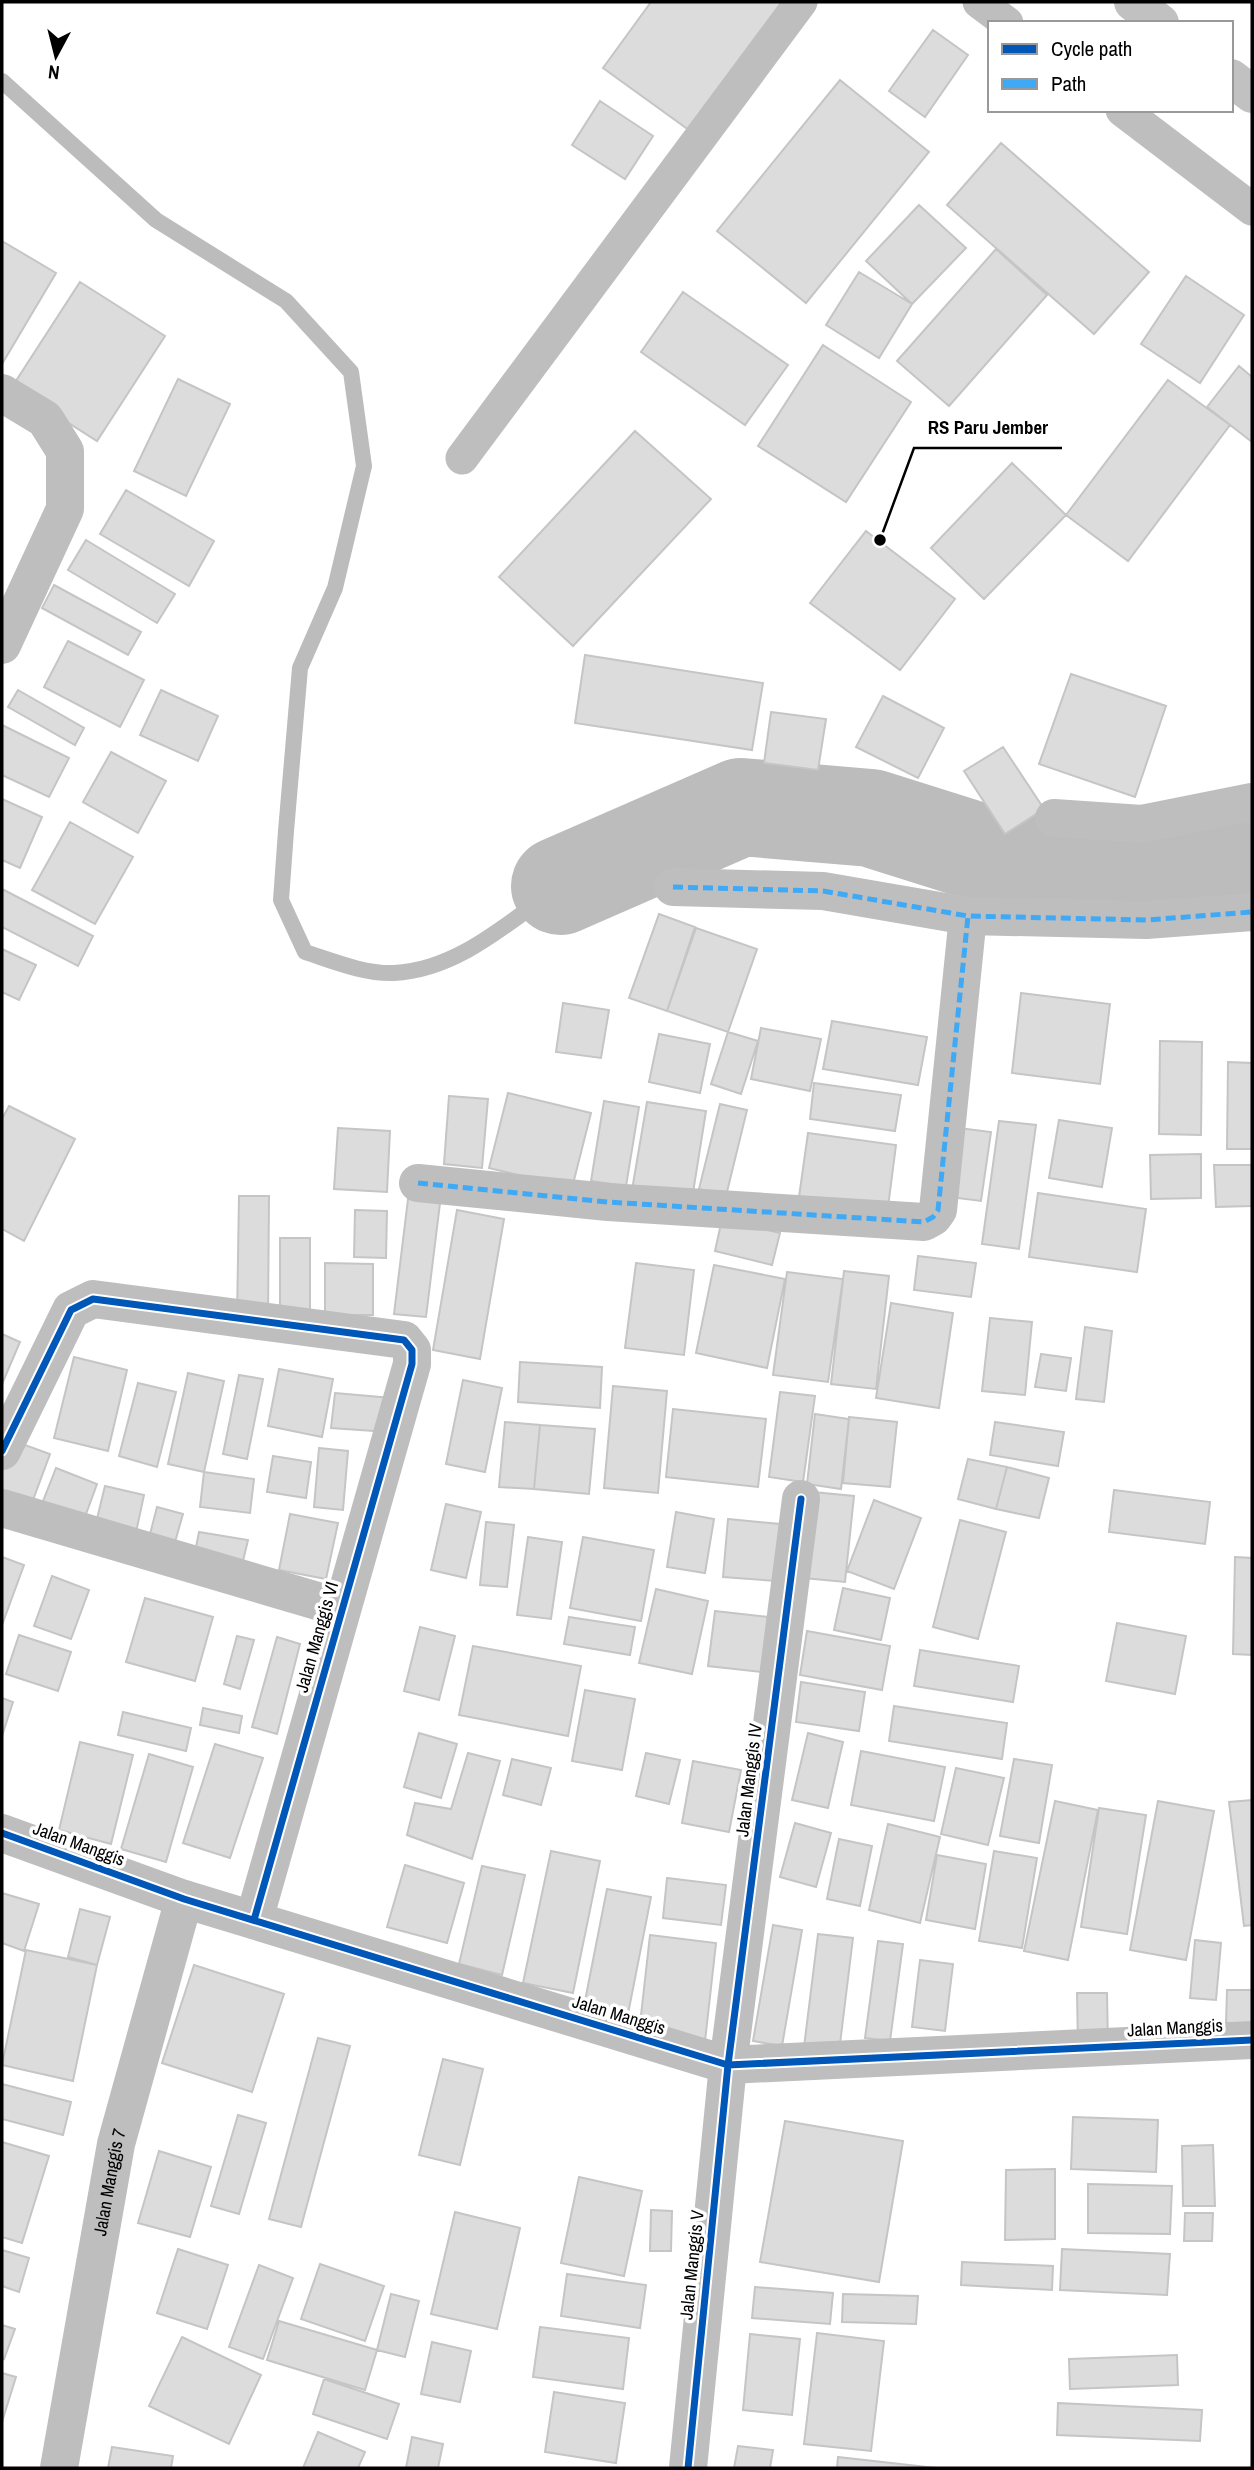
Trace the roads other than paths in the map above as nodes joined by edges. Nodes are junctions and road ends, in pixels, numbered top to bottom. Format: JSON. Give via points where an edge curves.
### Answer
{"nodes":[{"id":1,"x":801,"y":2,"type":"edge"},
{"id":2,"x":979,"y":2,"type":"edge"},
{"id":3,"x":1133,"y":2,"type":"edge"},
{"id":4,"x":1004,"y":21,"type":"edge"},
{"id":5,"x":1157,"y":21,"type":"edge"},
{"id":6,"x":1233,"y":80,"type":"edge"},
{"id":7,"x":1252,"y":94,"type":"edge"},
{"id":8,"x":1125,"y":112,"type":"edge"},
{"id":9,"x":1252,"y":209,"type":"edge"},
{"id":10,"x":2,"y":393,"type":"edge"},
{"id":11,"x":462,"y":458,"type":"dead end"},
{"id":12,"x":2,"y":645,"type":"edge"},
{"id":13,"x":1252,"y":802,"type":"edge"},
{"id":14,"x":1054,"y":818,"type":"dead end"},
{"id":15,"x":673,"y":887,"type":"dead end"},
{"id":16,"x":1252,"y":912,"type":"edge"},
{"id":17,"x":968,"y":916,"type":"junction"},
{"id":18,"x":418,"y":1183,"type":"dead end"},
{"id":19,"x":2,"y":1451,"type":"edge"},
{"id":20,"x":801,"y":1499,"type":"dead end"},
{"id":21,"x":2,"y":1508,"type":"edge"},
{"id":22,"x":341,"y":1608,"type":"junction"},
{"id":23,"x":2,"y":1833,"type":"edge"},
{"id":24,"x":184,"y":1899,"type":"junction"},
{"id":25,"x":254,"y":1920,"type":"junction"},
{"id":26,"x":1252,"y":2040,"type":"edge"},
{"id":27,"x":728,"y":2065,"type":"junction"},
{"id":28,"x":59,"y":2468,"type":"edge"},
{"id":29,"x":688,"y":2468,"type":"edge"}],
"edges":[{"from":1,"to":11,"type":"lane"},
{"from":2,"to":4,"type":"lane"},
{"from":3,"to":5,"type":"main road"},
{"from":6,"to":7,"type":"main road"},
{"from":8,"to":9,"type":"lane"},
{"from":10,"to":12,"type":"street","via":[[45,419],[65,451],[65,509]]},
{"from":13,"to":14,"type":"street","via":[[1142,824]]},
{"from":15,"to":17,"type":"street","via":[[823,891]]},
{"from":16,"to":17,"type":"street","via":[[1146,920]]},
{"from":17,"to":18,"type":"street","via":[[937,1210],[924,1222],[608,1202]]},
{"from":19,"to":22,"type":"street","name":"Jalan Manggis VI","via":[[71,1310],[93,1299],[404,1340],[412,1350],[412,1364]]},
{"from":20,"to":27,"type":"street","name":"Jalan Manggis IV"},
{"from":21,"to":22,"type":"street"},
{"from":22,"to":25,"type":"street","name":"Jalan Manggis VI"},
{"from":23,"to":24,"type":"street","name":"Jalan Manggis"},
{"from":24,"to":25,"type":"street","name":"Jalan Manggis"},
{"from":24,"to":28,"type":"street","name":"Jalan Manggis 7","via":[[116,2144]]},
{"from":25,"to":27,"type":"street","name":"Jalan Manggis"},
{"from":26,"to":27,"type":"street","name":"Jalan Manggis"},
{"from":27,"to":29,"type":"street","name":"Jalan Manggis V"}]}
